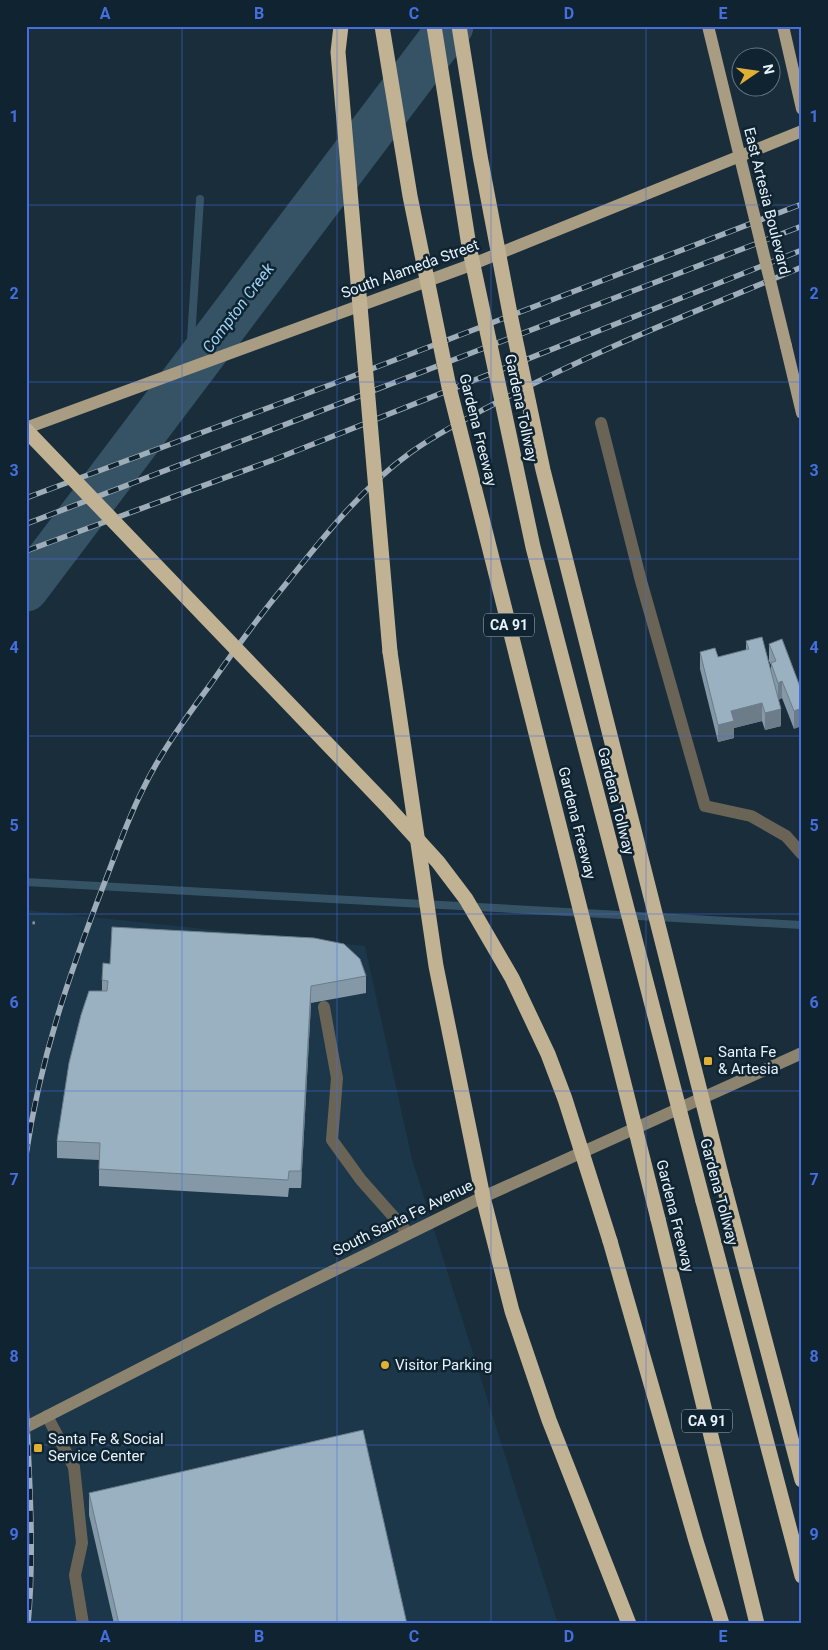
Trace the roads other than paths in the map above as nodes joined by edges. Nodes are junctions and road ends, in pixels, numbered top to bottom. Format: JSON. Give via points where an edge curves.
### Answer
{"nodes":[{"id":1,"x":340,"y":26,"type":"edge"},
{"id":2,"x":382,"y":26,"type":"edge"},
{"id":3,"x":434,"y":26,"type":"edge"},
{"id":4,"x":460,"y":26,"type":"edge"},
{"id":5,"x":708,"y":26,"type":"edge"},
{"id":6,"x":783,"y":26,"type":"edge"},
{"id":7,"x":802,"y":109,"type":"edge"},
{"id":8,"x":802,"y":131,"type":"edge"},
{"id":9,"x":802,"y":413,"type":"edge"},
{"id":10,"x":602,"y":423,"type":"dead end"},
{"id":11,"x":26,"y":429,"type":"edge"},
{"id":12,"x":802,"y":854,"type":"edge"},
{"id":13,"x":324,"y":1007,"type":"dead end"},
{"id":14,"x":802,"y":1053,"type":"edge"},
{"id":15,"x":483,"y":1197,"type":"junction"},
{"id":16,"x":408,"y":1233,"type":"junction"},
{"id":17,"x":47,"y":1416,"type":"junction"},
{"id":18,"x":26,"y":1427,"type":"edge"},
{"id":19,"x":802,"y":1480,"type":"edge"},
{"id":20,"x":802,"y":1576,"type":"edge"},
{"id":21,"x":83,"y":1624,"type":"edge"},
{"id":22,"x":629,"y":1624,"type":"edge"},
{"id":23,"x":722,"y":1624,"type":"edge"},
{"id":24,"x":757,"y":1624,"type":"edge"}],
"edges":[{"from":1,"to":15,"type":"highway","bridge":true,"via":[[338,52],[390,652],[436,966]]},
{"from":2,"to":24,"type":"highway","name":"Gardena Freeway","number":"CA 91","bridge":true,"via":[[410,196],[448,386]]},
{"from":3,"to":20,"type":"highway","name":"Gardena Tollway","bridge":true,"via":[[469,246],[533,547]]},
{"from":4,"to":19,"type":"highway","bridge":true,"via":[[480,156],[543,470],[725,1190]]},
{"from":5,"to":9,"type":"main road","name":"East Artesia Boulevard","bridge":true},
{"from":6,"to":7,"type":"main road"},
{"from":8,"to":11,"type":"main road","name":"South Alameda Street","bridge":true,"via":[[468,266]]},
{"from":10,"to":12,"type":"lane","via":[[641,581],[705,806],[752,816],[786,836]]},
{"from":11,"to":23,"type":"highway","bridge":true,"via":[[386,805],[438,862],[466,899],[512,978],[565,1099]]},
{"from":13,"to":16,"type":"lane","via":[[337,1078],[332,1140],[361,1180]]},
{"from":14,"to":15,"type":"main road","name":"South Santa Fe Avenue"},
{"from":15,"to":16,"type":"main road","name":"South Santa Fe Avenue"},
{"from":15,"to":22,"type":"highway","via":[[512,1310],[546,1410]]},
{"from":16,"to":17,"type":"main road","name":"South Santa Fe Avenue"},
{"from":17,"to":18,"type":"main road","name":"South Santa Fe Avenue"},
{"from":17,"to":21,"type":"lane","via":[[74,1467],[82,1543],[75,1575]]}]}
